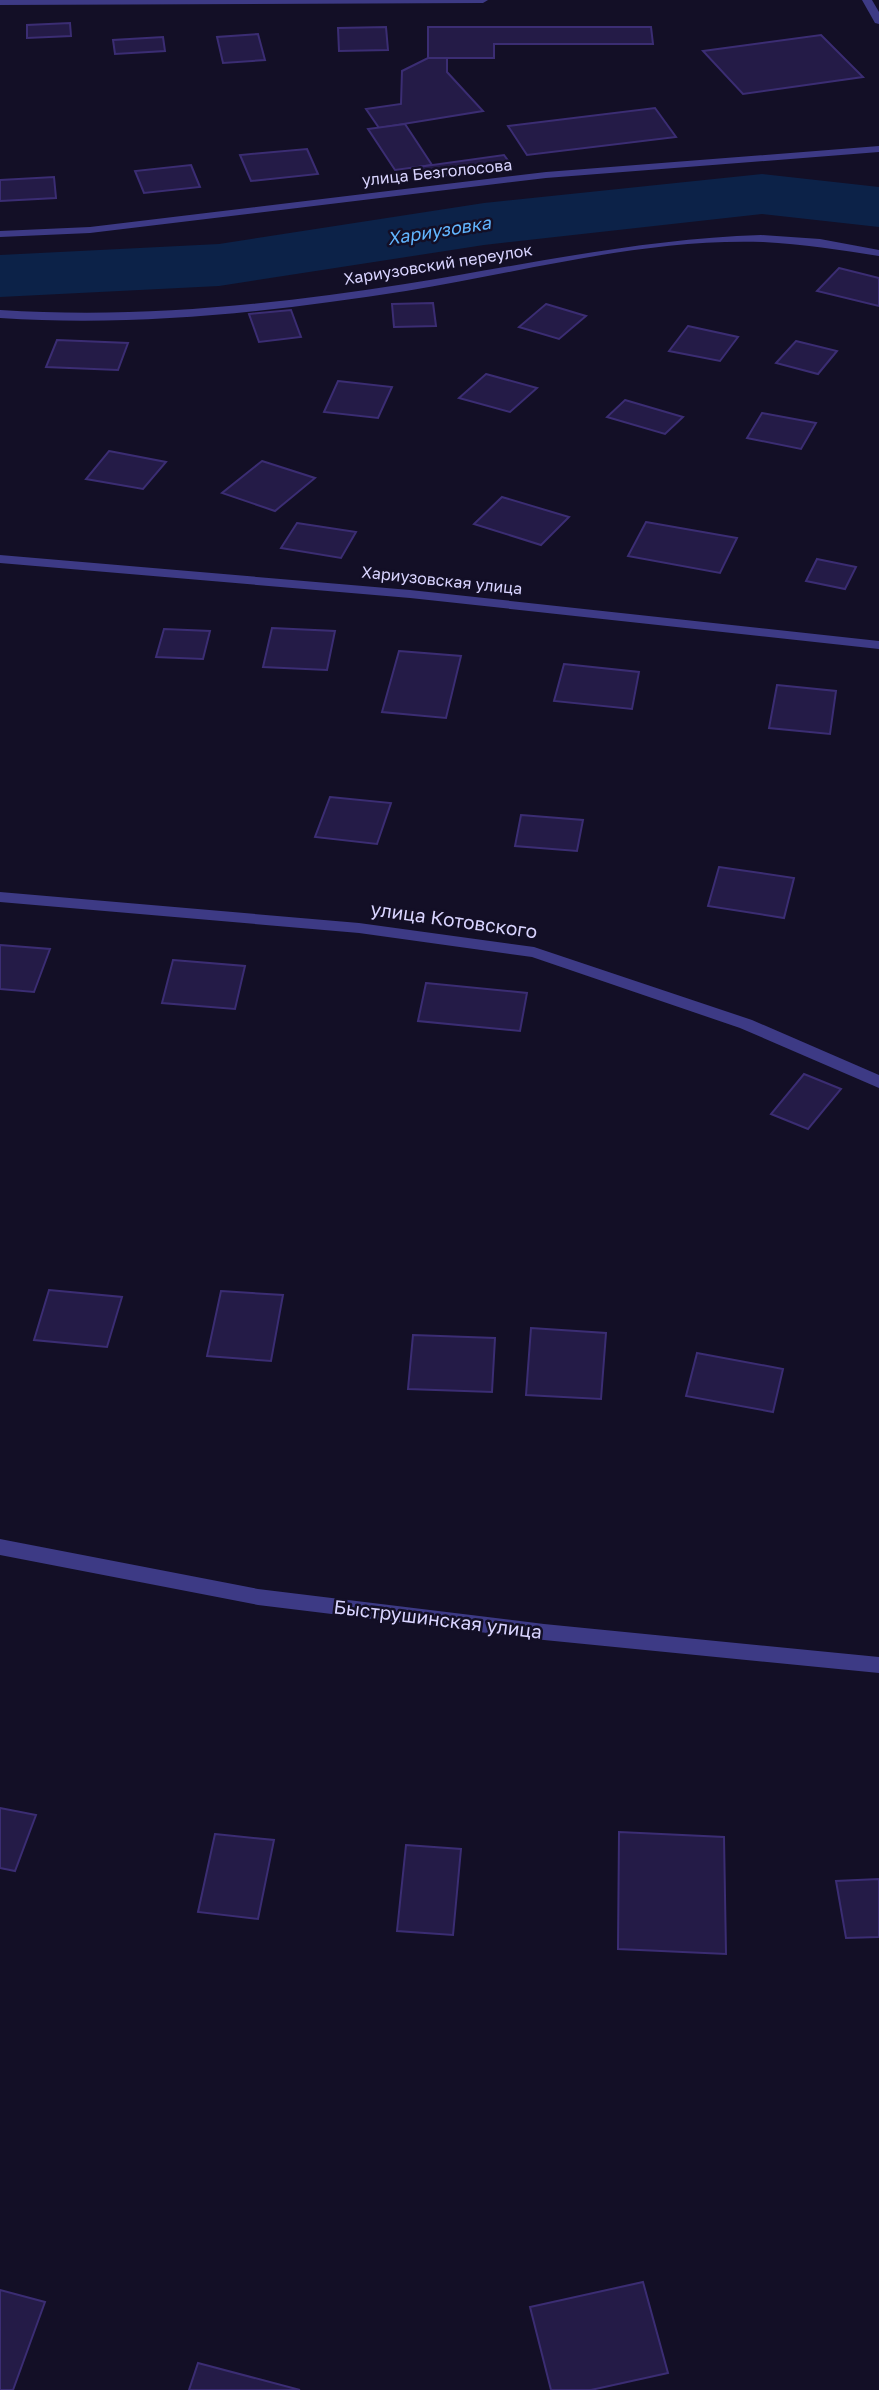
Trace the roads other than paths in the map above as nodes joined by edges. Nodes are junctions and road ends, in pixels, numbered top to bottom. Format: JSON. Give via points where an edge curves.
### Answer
{"nodes":[{"id":1,"x":483,"y":0,"type":"edge"},
{"id":2,"x":867,"y":0,"type":"edge"},
{"id":3,"x":0,"y":2,"type":"edge"},
{"id":4,"x":879,"y":20,"type":"edge"},
{"id":5,"x":879,"y":149,"type":"edge"},
{"id":6,"x":0,"y":234,"type":"edge"},
{"id":7,"x":879,"y":253,"type":"edge"},
{"id":8,"x":0,"y":314,"type":"edge"},
{"id":9,"x":0,"y":559,"type":"edge"},
{"id":10,"x":879,"y":645,"type":"edge"},
{"id":11,"x":0,"y":897,"type":"edge"},
{"id":12,"x":879,"y":1082,"type":"edge"},
{"id":13,"x":0,"y":1547,"type":"edge"},
{"id":14,"x":879,"y":1665,"type":"edge"}],
"edges":[{"from":1,"to":3,"type":"street"},
{"from":2,"to":4,"type":"street"},
{"from":5,"to":6,"type":"street","name":"улица Безголосова","via":[[545,175],[90,230]]},
{"from":7,"to":8,"type":"street","name":"Хариузовский переулок","via":[[831,243],[680,242],[408,287],[216,312],[92,318]]},
{"from":9,"to":10,"type":"street","name":"Хариузовская улица","via":[[410,594]]},
{"from":11,"to":12,"type":"street","name":"улица Котовского","via":[[359,928],[534,952],[746,1024]]},
{"from":13,"to":14,"type":"street","name":"Быструшинская улица","via":[[258,1597],[544,1632]]}]}
